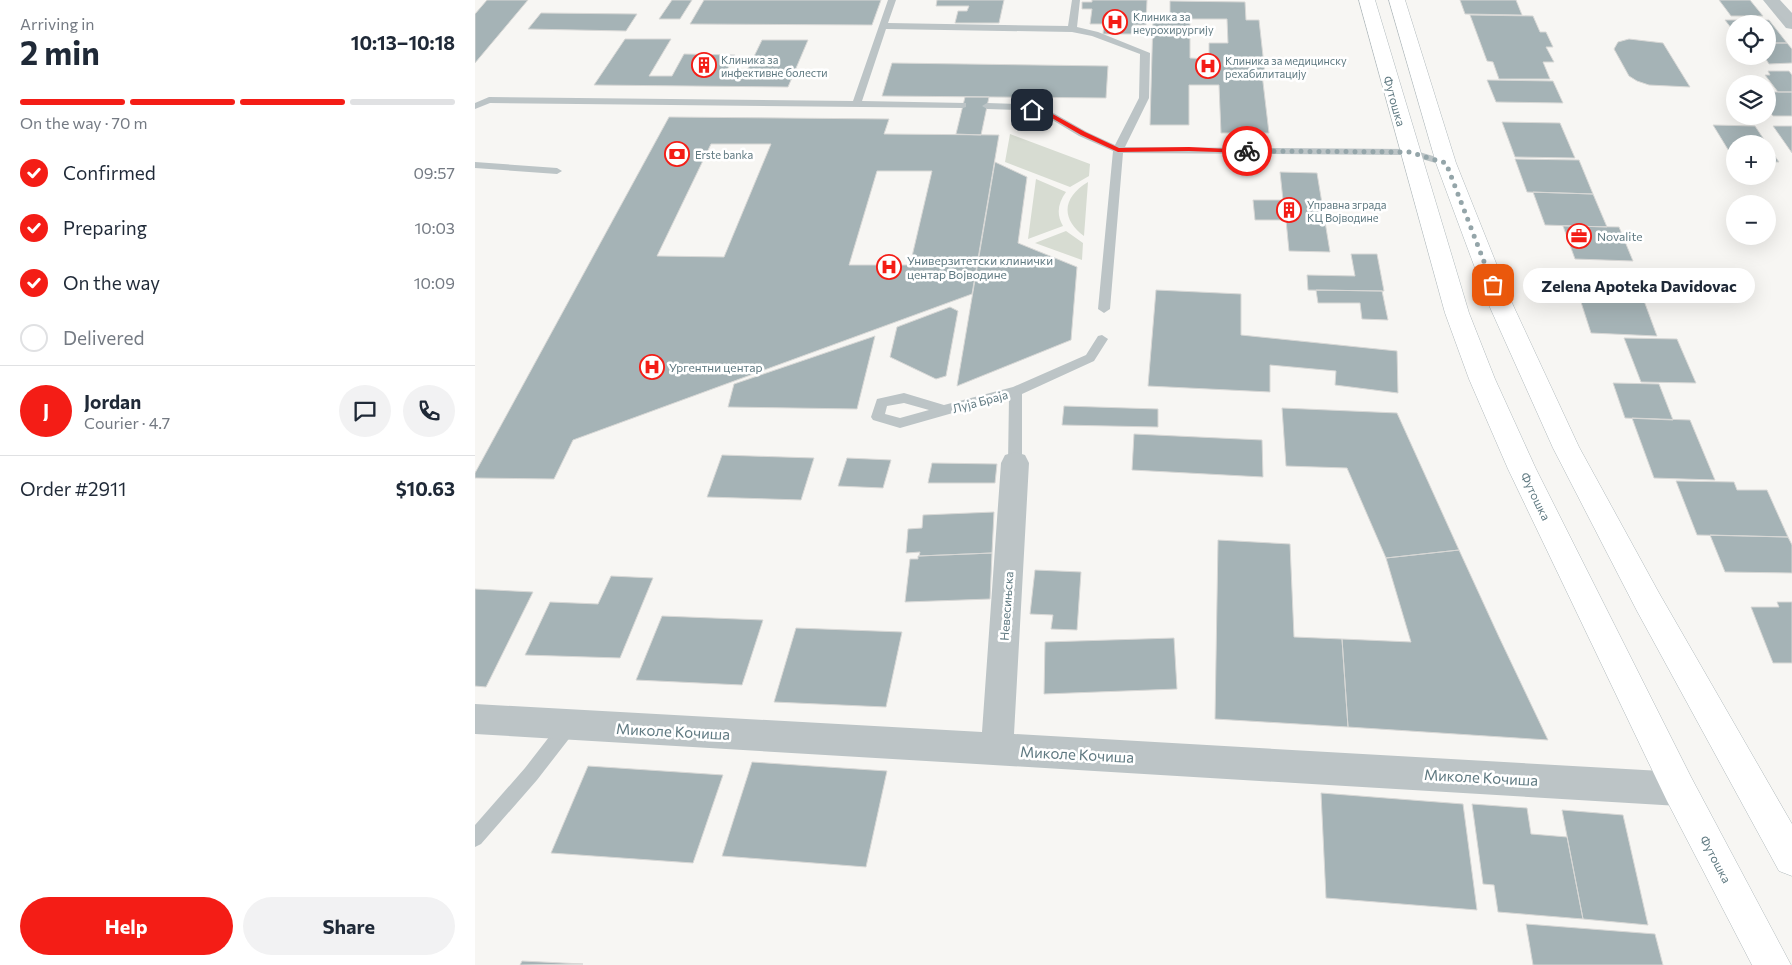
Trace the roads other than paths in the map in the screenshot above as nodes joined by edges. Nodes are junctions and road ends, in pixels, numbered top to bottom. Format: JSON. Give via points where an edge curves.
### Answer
{"nodes":[{"id":1,"x":893,"y":0,"type":"edge"},
{"id":2,"x":1076,"y":0,"type":"edge"},
{"id":3,"x":1367,"y":0,"type":"edge"},
{"id":4,"x":1397,"y":0,"type":"edge"},
{"id":5,"x":1771,"y":0,"type":"edge"},
{"id":6,"x":1792,"y":24,"type":"edge"},
{"id":7,"x":882,"y":26,"type":"junction"},
{"id":8,"x":1072,"y":29,"type":"junction"},
{"id":9,"x":857,"y":103,"type":"junction"},
{"id":10,"x":963,"y":105,"type":"dead end"},
{"id":11,"x":475,"y":106,"type":"edge"},
{"id":12,"x":987,"y":106,"type":"dead end"},
{"id":13,"x":1118,"y":150,"type":"junction"},
{"id":14,"x":1409,"y":152,"type":"junction"},
{"id":15,"x":1446,"y":163,"type":"junction"},
{"id":16,"x":475,"y":165,"type":"edge"},
{"id":17,"x":557,"y":171,"type":"dead end"},
{"id":18,"x":1104,"y":309,"type":"dead end"},
{"id":19,"x":1102,"y":339,"type":"dead end"},
{"id":20,"x":1016,"y":391,"type":"junction"},
{"id":21,"x":944,"y":410,"type":"dead end"},
{"id":22,"x":1015,"y":463,"type":"joint"},
{"id":23,"x":475,"y":719,"type":"edge"},
{"id":24,"x":569,"y":725,"type":"junction"},
{"id":25,"x":997,"y":750,"type":"junction"},
{"id":26,"x":1679,"y":789,"type":"junction"},
{"id":27,"x":475,"y":838,"type":"edge"},
{"id":28,"x":1792,"y":858,"type":"edge"},
{"id":29,"x":1772,"y":965,"type":"edge"}],
"edges":[{"from":1,"to":7,"type":"lane"},
{"from":2,"to":8,"type":"lane"},
{"from":3,"to":14,"type":"main road","name":"Футошка"},
{"from":4,"to":15,"type":"main road"},
{"from":5,"to":6,"type":"street"},
{"from":7,"to":8,"type":"lane"},
{"from":7,"to":9,"type":"lane"},
{"from":8,"to":13,"type":"lane","via":[[1145,53],[1144,98]]},
{"from":9,"to":10,"type":"lane"},
{"from":9,"to":11,"type":"lane","via":[[489,100]]},
{"from":12,"to":13,"type":"lane","via":[[1018,107],[1047,113]]},
{"from":13,"to":14,"type":"lane"},
{"from":13,"to":18,"type":"lane"},
{"from":14,"to":15,"type":"lane"},
{"from":14,"to":26,"type":"main road","name":"Футошка","via":[[1457,313],[1482,379],[1522,469]]},
{"from":15,"to":28,"type":"main road","via":[[1500,303],[1566,448],[1648,602]]},
{"from":16,"to":17,"type":"lane"},
{"from":19,"to":20,"type":"lane","name":"Луја Браја","via":[[1090,358]]},
{"from":20,"to":21,"type":"lane","name":"Луја Браја"},
{"from":20,"to":22,"type":"lane"},
{"from":22,"to":25,"type":"street","name":"Невесињска"},
{"from":23,"to":24,"type":"street","name":"Миколе Кочиша"},
{"from":24,"to":25,"type":"street","name":"Миколе Кочиша"},
{"from":24,"to":27,"type":"lane"},
{"from":25,"to":26,"type":"street","name":"Миколе Кочиша"},
{"from":26,"to":29,"type":"main road","name":"Футошка"}]}
